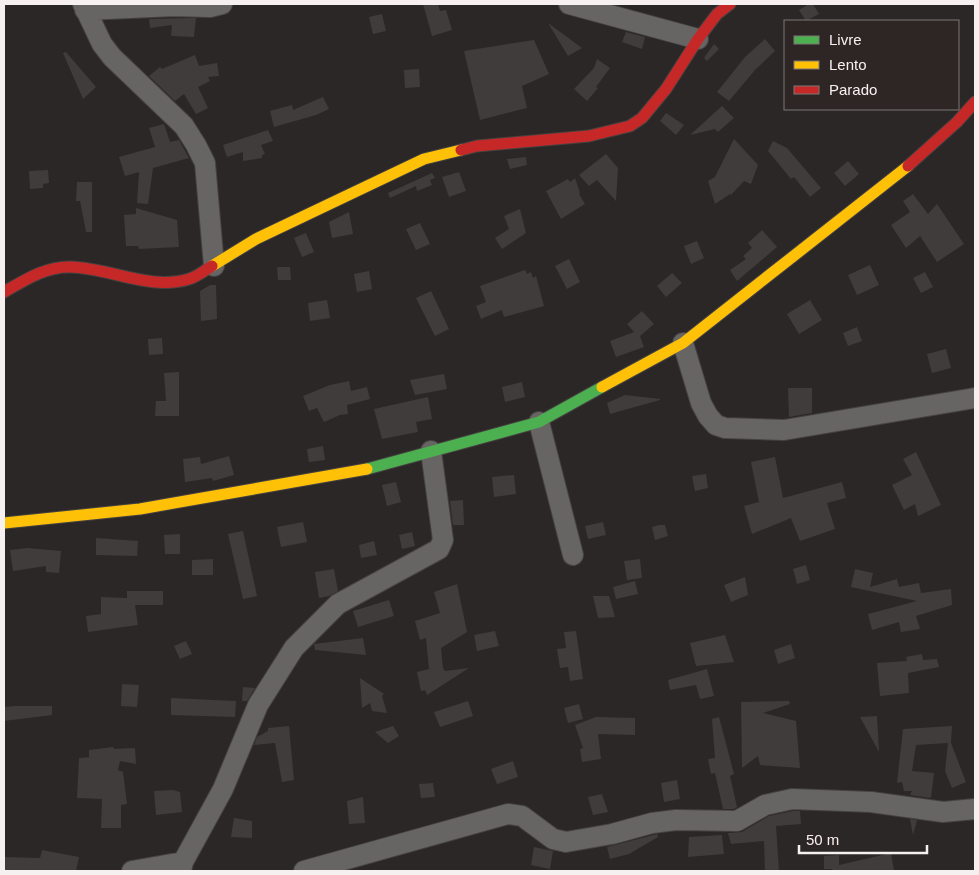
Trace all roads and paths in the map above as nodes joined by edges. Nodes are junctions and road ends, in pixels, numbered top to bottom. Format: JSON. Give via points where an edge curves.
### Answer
{"nodes":[{"id":1,"x":222,"y":4,"type":"edge"},
{"id":2,"x":569,"y":4,"type":"edge"},
{"id":3,"x":730,"y":4,"type":"edge"},
{"id":4,"x":84,"y":7,"type":"edge"},
{"id":5,"x":698,"y":39,"type":"junction"},
{"id":6,"x":975,"y":102,"type":"edge"},
{"id":7,"x":214,"y":266,"type":"junction"},
{"id":8,"x":4,"y":292,"type":"edge"},
{"id":9,"x":684,"y":343,"type":"junction"},
{"id":10,"x":975,"y":398,"type":"edge"},
{"id":11,"x":539,"y":422,"type":"junction"},
{"id":12,"x":431,"y":451,"type":"junction"},
{"id":13,"x":4,"y":523,"type":"edge"},
{"id":14,"x":573,"y":555,"type":"dead end"},
{"id":15,"x":975,"y":809,"type":"edge"},
{"id":16,"x":182,"y":866,"type":"edge"},
{"id":17,"x":132,"y":871,"type":"edge"},
{"id":18,"x":304,"y":871,"type":"edge"}],
"edges":[{"from":1,"to":4,"type":"street","via":[[210,7]]},
{"from":2,"to":5,"type":"street"},
{"from":3,"to":5,"type":"street","via":[[717,14]]},
{"from":4,"to":7,"type":"street","via":[[112,57],[184,126],[196,145],[205,163]]},
{"from":5,"to":7,"type":"street","via":[[666,89],[642,118],[630,126],[588,136],[477,146],[424,159],[256,239]]},
{"from":6,"to":9,"type":"street","via":[[898,175]]},
{"from":7,"to":8,"type":"street","via":[[190,279],[174,282],[71,267],[42,271]]},
{"from":9,"to":10,"type":"street","via":[[701,403],[716,425],[725,428],[784,430]]},
{"from":9,"to":11,"type":"street"},
{"from":11,"to":12,"type":"street"},
{"from":11,"to":14,"type":"street"},
{"from":12,"to":13,"type":"street","via":[[359,471],[140,509]]},
{"from":12,"to":16,"type":"street","via":[[443,540],[438,549],[338,604],[294,648],[258,705],[223,789]]},
{"from":15,"to":18,"type":"street","via":[[943,812],[871,802],[792,799],[765,804],[737,821],[676,820],[566,842],[553,839],[522,816],[508,814]]},
{"from":16,"to":17,"type":"street"}]}
